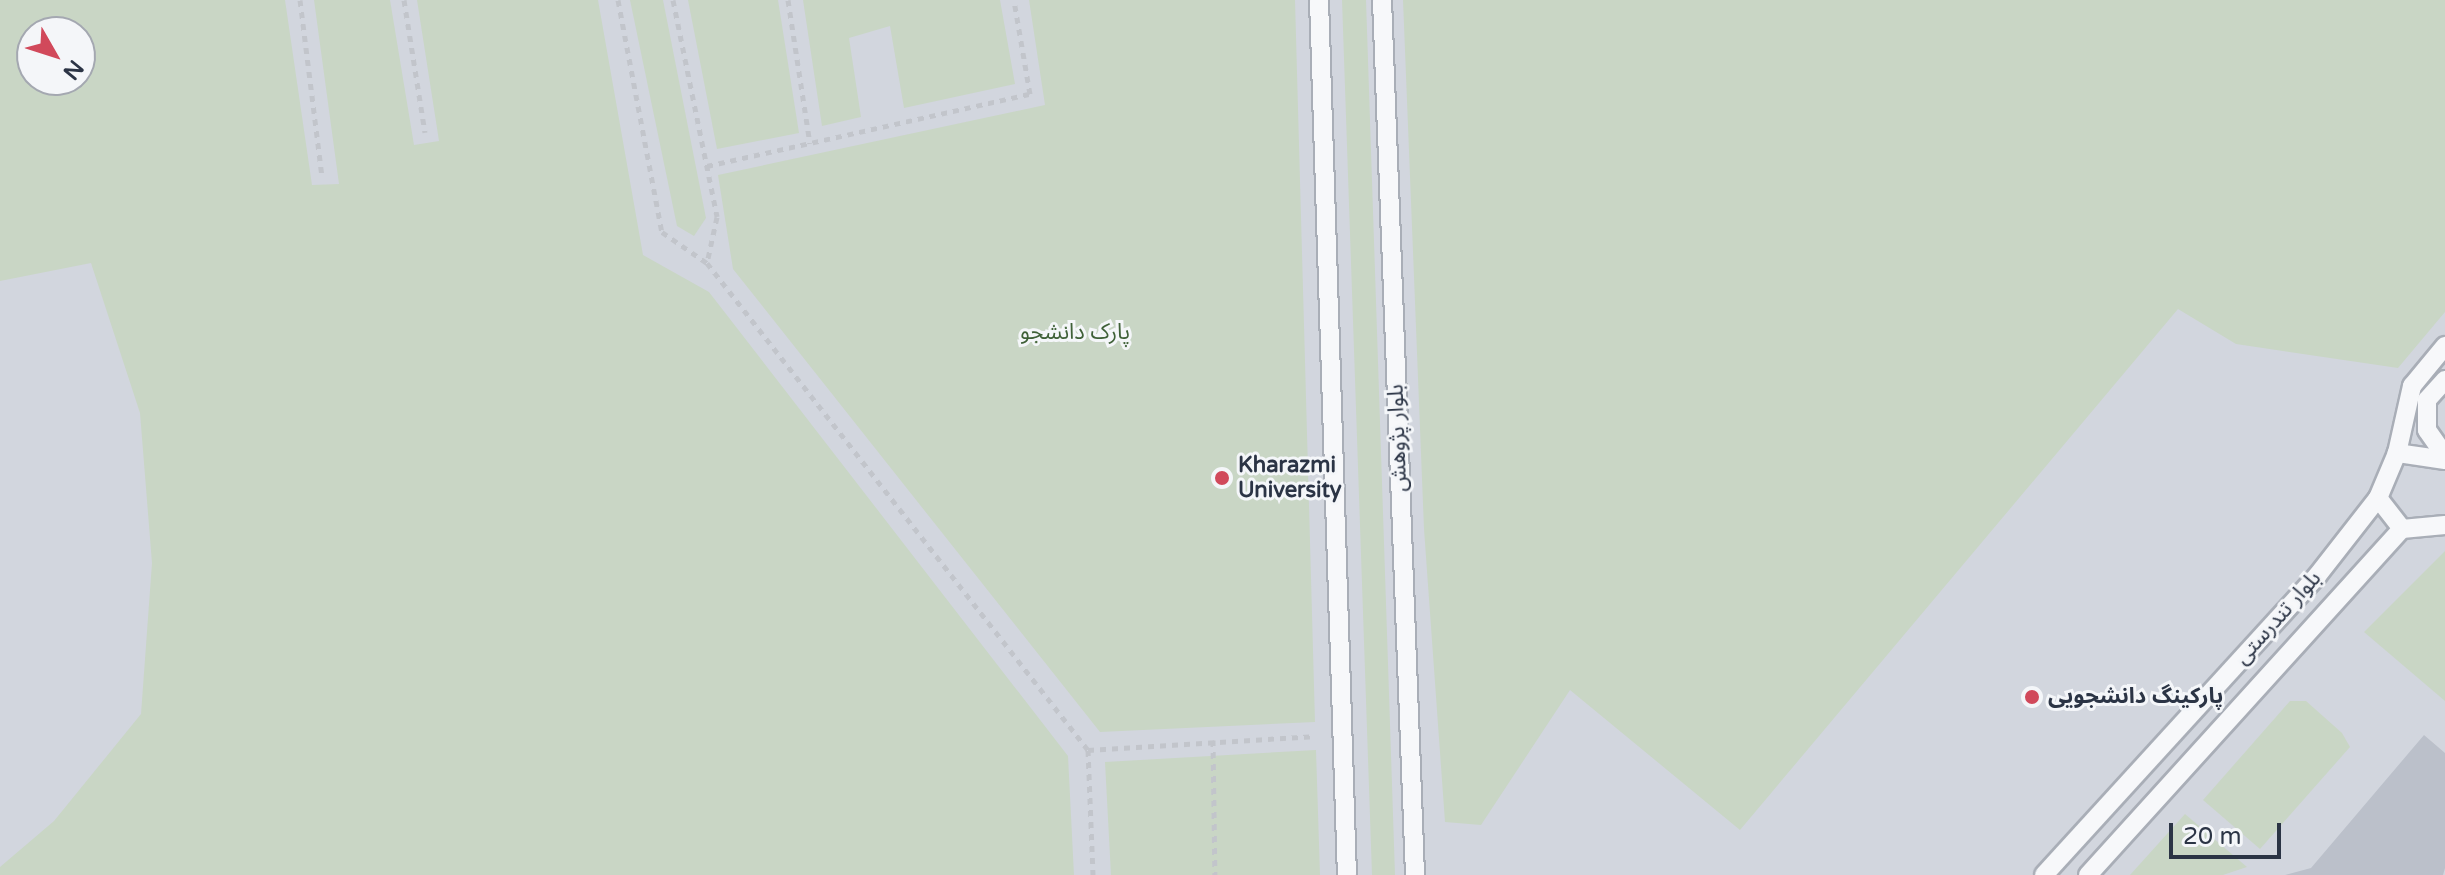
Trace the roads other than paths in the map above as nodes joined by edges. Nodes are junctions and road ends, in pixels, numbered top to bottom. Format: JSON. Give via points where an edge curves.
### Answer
{"nodes":[{"id":1,"x":1319,"y":0,"type":"edge"},
{"id":2,"x":1382,"y":0,"type":"edge"},
{"id":3,"x":2445,"y":346,"type":"edge"},
{"id":4,"x":2445,"y":380,"type":"edge"},
{"id":5,"x":2397,"y":453,"type":"junction"},
{"id":6,"x":2445,"y":458,"type":"edge"},
{"id":7,"x":2378,"y":498,"type":"junction"},
{"id":8,"x":2445,"y":525,"type":"edge"},
{"id":9,"x":2402,"y":529,"type":"junction"},
{"id":10,"x":1347,"y":875,"type":"edge"},
{"id":11,"x":1415,"y":875,"type":"edge"},
{"id":12,"x":2044,"y":875,"type":"edge"},
{"id":13,"x":2088,"y":875,"type":"edge"}],
"edges":[{"from":1,"to":10,"type":"lane"},
{"from":2,"to":11,"type":"lane","name":"بلوار پژوهش"},
{"from":3,"to":5,"type":"lane","via":[[2412,386]]},
{"from":4,"to":6,"type":"lane","via":[[2427,400],[2427,430]]},
{"from":5,"to":6,"type":"lane"},
{"from":5,"to":7,"type":"lane","name":"بلوار تندرستی"},
{"from":7,"to":9,"type":"lane"},
{"from":7,"to":12,"type":"lane","name":"بلوار تندرستی","via":[[2317,576]]},
{"from":8,"to":9,"type":"lane"},
{"from":9,"to":13,"type":"lane","name":"بلوار تندرستی"}]}
